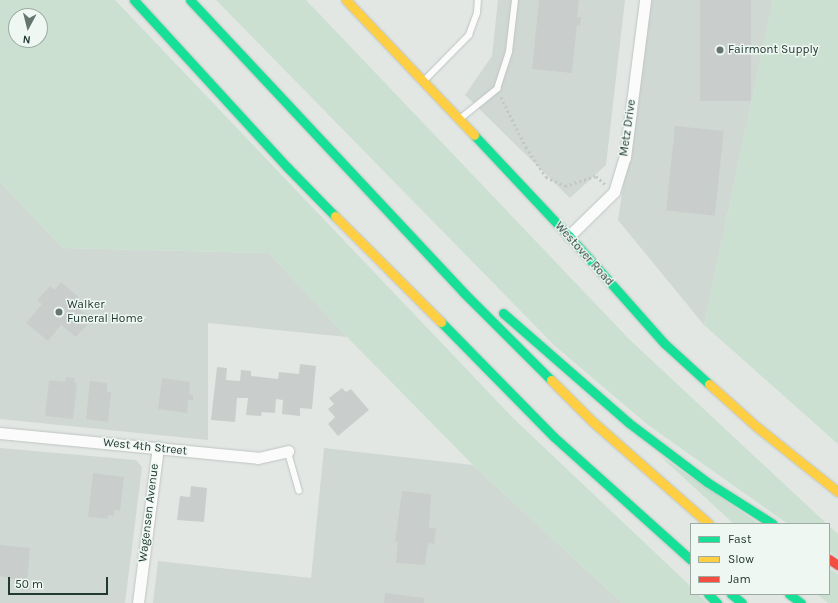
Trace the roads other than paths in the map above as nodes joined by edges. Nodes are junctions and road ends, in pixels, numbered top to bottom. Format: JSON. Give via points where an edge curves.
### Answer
{"nodes":[{"id":1,"x":134,"y":0,"type":"edge"},
{"id":2,"x":190,"y":0,"type":"edge"},
{"id":3,"x":346,"y":0,"type":"edge"},
{"id":4,"x":478,"y":0,"type":"edge"},
{"id":5,"x":515,"y":0,"type":"edge"},
{"id":6,"x":646,"y":0,"type":"edge"},
{"id":7,"x":424,"y":81,"type":"junction"},
{"id":8,"x":460,"y":119,"type":"junction"},
{"id":9,"x":344,"y":167,"type":"junction"},
{"id":10,"x":569,"y":236,"type":"junction"},
{"id":11,"x":456,"y":269,"type":"dead end"},
{"id":12,"x":497,"y":307,"type":"dead end"},
{"id":13,"x":0,"y":433,"type":"edge"},
{"id":14,"x":554,"y":437,"type":"junction"},
{"id":15,"x":158,"y":448,"type":"junction"},
{"id":16,"x":288,"y":451,"type":"joint"},
{"id":17,"x":299,"y":490,"type":"dead end"},
{"id":18,"x":838,"y":492,"type":"edge"},
{"id":19,"x":708,"y":523,"type":"edge"},
{"id":20,"x":771,"y":523,"type":"edge"},
{"id":21,"x":669,"y":554,"type":"dead end"},
{"id":22,"x":690,"y":559,"type":"edge"},
{"id":23,"x":709,"y":595,"type":"edge"},
{"id":24,"x":732,"y":595,"type":"edge"},
{"id":25,"x":791,"y":595,"type":"edge"},
{"id":26,"x":138,"y":603,"type":"edge"},
{"id":27,"x":717,"y":603,"type":"edge"},
{"id":28,"x":742,"y":603,"type":"edge"},
{"id":29,"x":801,"y":603,"type":"edge"}],
"edges":[{"from":1,"to":14,"type":"main road","via":[[287,167]]},
{"from":2,"to":9,"type":"main road"},
{"from":3,"to":7,"type":"main road","name":"Westover Road"},
{"from":4,"to":7,"type":"lane","via":[[477,13],[469,35]]},
{"from":5,"to":8,"type":"lane","via":[[509,52],[497,89]]},
{"from":6,"to":10,"type":"street","name":"Metz Drive","via":[[625,157],[614,192]]},
{"from":7,"to":8,"type":"main road","name":"Westover Road"},
{"from":8,"to":10,"type":"main road","name":"Westover Road"},
{"from":9,"to":11,"type":"main road"},
{"from":9,"to":19,"type":"main road","via":[[593,422]]},
{"from":10,"to":18,"type":"main road","name":"Westover Road","via":[[665,344],[757,427]]},
{"from":12,"to":20,"type":"main road","via":[[629,423],[706,482]]},
{"from":13,"to":15,"type":"street","name":"West 4th Street"},
{"from":14,"to":21,"type":"main road"},
{"from":14,"to":22,"type":"main road"},
{"from":15,"to":16,"type":"street","name":"West 4th Street","via":[[258,458]]},
{"from":15,"to":26,"type":"street","name":"Wagensen Avenue"},
{"from":16,"to":17,"type":"lane"},
{"from":23,"to":27,"type":"main road"},
{"from":24,"to":28,"type":"main road"},
{"from":25,"to":29,"type":"main road"}]}
